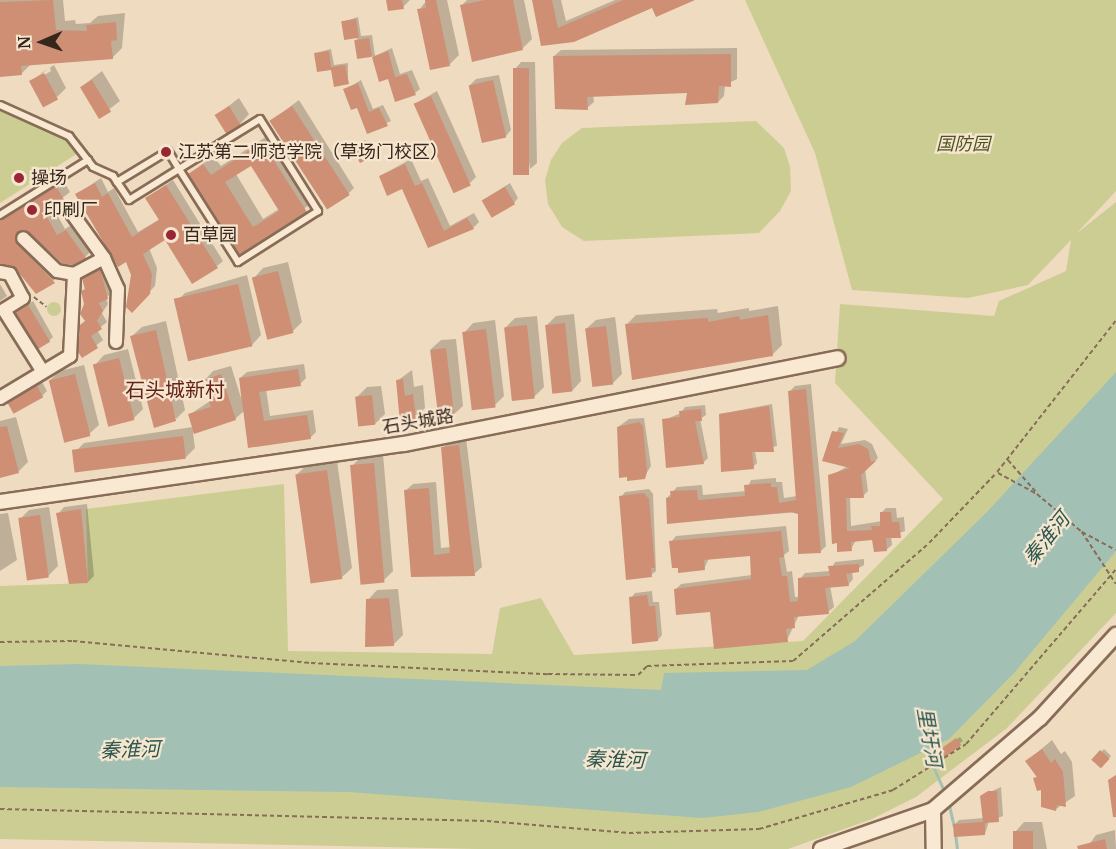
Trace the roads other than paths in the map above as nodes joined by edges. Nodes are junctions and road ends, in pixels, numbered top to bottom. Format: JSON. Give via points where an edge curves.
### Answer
{"nodes":[{"id":1,"x":0,"y":105,"type":"edge"},
{"id":2,"x":88,"y":160,"type":"junction"},
{"id":3,"x":179,"y":169,"type":"junction"},
{"id":4,"x":117,"y":182,"type":"junction"},
{"id":5,"x":68,"y":208,"type":"dead end"},
{"id":6,"x":0,"y":215,"type":"edge"},
{"id":7,"x":23,"y":238,"type":"dead end"},
{"id":8,"x":104,"y":258,"type":"junction"},
{"id":9,"x":0,"y":272,"type":"edge"},
{"id":10,"x":74,"y":274,"type":"junction"},
{"id":11,"x":116,"y":342,"type":"dead end"},
{"id":12,"x":838,"y":358,"type":"dead end"},
{"id":13,"x":43,"y":372,"type":"junction"},
{"id":14,"x":0,"y":398,"type":"edge"},
{"id":15,"x":0,"y":502,"type":"edge"},
{"id":16,"x":1116,"y":637,"type":"edge"},
{"id":17,"x":933,"y":810,"type":"junction"},
{"id":18,"x":821,"y":849,"type":"edge"},
{"id":19,"x":934,"y":849,"type":"edge"}],
"edges":[{"from":1,"to":2,"type":"lane","via":[[69,136]]},
{"from":2,"to":4,"type":"lane"},
{"from":2,"to":6,"type":"lane"},
{"from":3,"to":3,"type":"lane","via":[[260,119],[318,211],[238,262]]},
{"from":3,"to":4,"type":"lane","via":[[168,152]]},
{"from":3,"to":4,"type":"lane","via":[[129,200]]},
{"from":5,"to":8,"type":"street"},
{"from":7,"to":10,"type":"street","via":[[57,271]]},
{"from":8,"to":10,"type":"street"},
{"from":8,"to":11,"type":"street","via":[[118,289]]},
{"from":9,"to":13,"type":"street","via":[[9,274],[23,298],[4,310]]},
{"from":10,"to":13,"type":"street","via":[[70,356]]},
{"from":12,"to":15,"type":"street","name":"石头城路","via":[[404,444]]},
{"from":13,"to":14,"type":"street"},
{"from":16,"to":17,"type":"street","via":[[1040,718]]},
{"from":17,"to":18,"type":"street"},
{"from":17,"to":19,"type":"street"}]}
